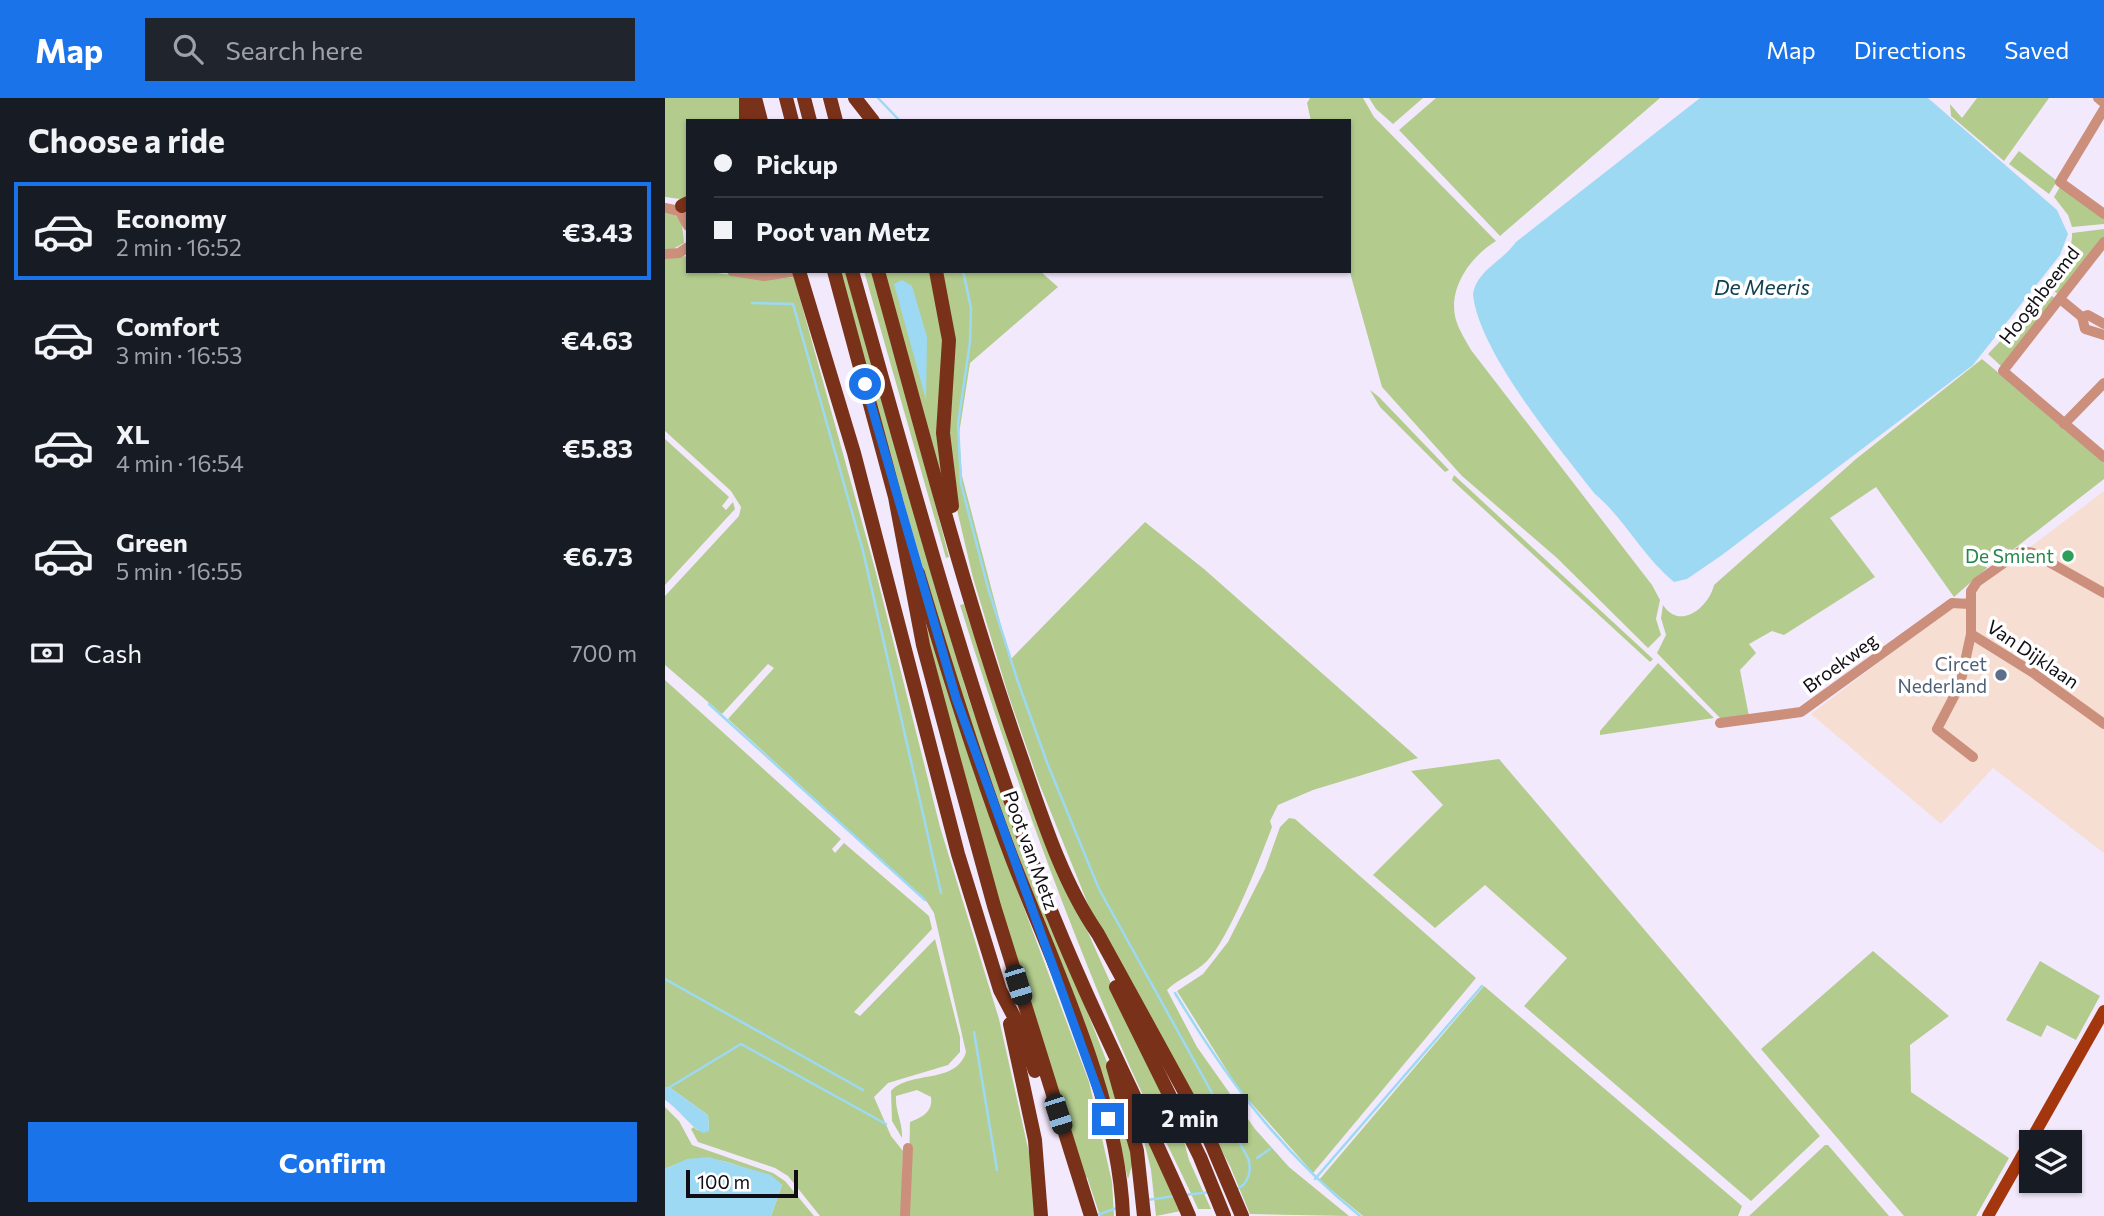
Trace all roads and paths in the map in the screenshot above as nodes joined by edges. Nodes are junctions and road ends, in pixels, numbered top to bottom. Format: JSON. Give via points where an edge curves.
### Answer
{"nodes":[{"id":1,"x":746,"y":98,"type":"edge"},
{"id":2,"x":755,"y":98,"type":"edge"},
{"id":3,"x":786,"y":98,"type":"edge"},
{"id":4,"x":804,"y":98,"type":"edge"},
{"id":5,"x":830,"y":98,"type":"edge"},
{"id":6,"x":855,"y":98,"type":"edge"},
{"id":7,"x":2098,"y":98,"type":"edge"},
{"id":8,"x":2104,"y":103,"type":"edge"},
{"id":9,"x":2104,"y":109,"type":"edge"},
{"id":10,"x":746,"y":119,"type":"edge"},
{"id":11,"x":760,"y":119,"type":"edge"},
{"id":12,"x":791,"y":119,"type":"edge"},
{"id":13,"x":809,"y":119,"type":"edge"},
{"id":14,"x":835,"y":119,"type":"edge"},
{"id":15,"x":871,"y":119,"type":"edge"},
{"id":16,"x":665,"y":201,"type":"edge"},
{"id":17,"x":680,"y":207,"type":"edge"},
{"id":18,"x":2104,"y":214,"type":"edge"},
{"id":19,"x":2104,"y":242,"type":"edge"},
{"id":20,"x":686,"y":249,"type":"edge"},
{"id":21,"x":665,"y":254,"type":"edge"},
{"id":22,"x":745,"y":273,"type":"edge"},
{"id":23,"x":788,"y":273,"type":"edge"},
{"id":24,"x":796,"y":273,"type":"edge"},
{"id":25,"x":835,"y":273,"type":"edge"},
{"id":26,"x":853,"y":273,"type":"edge"},
{"id":27,"x":879,"y":273,"type":"edge"},
{"id":28,"x":936,"y":273,"type":"edge"},
{"id":29,"x":2060,"y":299,"type":"junction"},
{"id":30,"x":2082,"y":317,"type":"junction"},
{"id":31,"x":2104,"y":324,"type":"edge"},
{"id":32,"x":2104,"y":335,"type":"edge"},
{"id":33,"x":2104,"y":383,"type":"edge"},
{"id":34,"x":2064,"y":424,"type":"junction"},
{"id":35,"x":2104,"y":457,"type":"edge"},
{"id":36,"x":895,"y":498,"type":"junction"},
{"id":37,"x":960,"y":562,"type":"junction"},
{"id":38,"x":2104,"y":593,"type":"edge"},
{"id":39,"x":1969,"y":604,"type":"junction"},
{"id":40,"x":1971,"y":634,"type":"junction"},
{"id":41,"x":1720,"y":723,"type":"dead end"},
{"id":42,"x":2104,"y":724,"type":"edge"},
{"id":43,"x":1973,"y":757,"type":"dead end"},
{"id":44,"x":1081,"y":910,"type":"junction"},
{"id":45,"x":1000,"y":990,"type":"junction"},
{"id":46,"x":2104,"y":1012,"type":"edge"},
{"id":47,"x":1097,"y":1021,"type":"junction"},
{"id":48,"x":908,"y":1148,"type":"dead end"},
{"id":49,"x":1080,"y":1181,"type":"junction"},
{"id":50,"x":905,"y":1216,"type":"edge"},
{"id":51,"x":1041,"y":1216,"type":"edge"},
{"id":52,"x":1091,"y":1216,"type":"edge"},
{"id":53,"x":1123,"y":1216,"type":"edge"},
{"id":54,"x":1144,"y":1216,"type":"edge"},
{"id":55,"x":1189,"y":1216,"type":"edge"},
{"id":56,"x":1224,"y":1216,"type":"edge"},
{"id":57,"x":1242,"y":1216,"type":"edge"},
{"id":58,"x":1988,"y":1216,"type":"edge"}],
"edges":[{"from":1,"to":10,"type":"highway"},
{"from":2,"to":11,"type":"highway"},
{"from":3,"to":12,"type":"highway"},
{"from":4,"to":13,"type":"highway"},
{"from":5,"to":14,"type":"highway"},
{"from":6,"to":15,"type":"highway"},
{"from":7,"to":8,"type":"street"},
{"from":9,"to":18,"type":"street","via":[[2060,182]]},
{"from":16,"to":17,"type":"street"},
{"from":19,"to":29,"type":"street","name":"Hooghbeemd"},
{"from":20,"to":21,"type":"street"},
{"from":22,"to":23,"type":"street"},
{"from":24,"to":45,"type":"highway","via":[[853,453],[936,780]]},
{"from":25,"to":36,"type":"highway"},
{"from":26,"to":47,"type":"highway","via":[[971,681],[1044,893]]},
{"from":27,"to":37,"type":"highway"},
{"from":28,"to":37,"type":"highway","via":[[948,323],[944,445]]},
{"from":29,"to":30,"type":"street"},
{"from":29,"to":34,"type":"street","name":"Hooghbeemd","via":[[2003,371]]},
{"from":30,"to":31,"type":"street","via":[[2088,315]]},
{"from":30,"to":32,"type":"street","via":[[2085,329]]},
{"from":33,"to":34,"type":"street"},
{"from":34,"to":35,"type":"street"},
{"from":36,"to":49,"type":"highway","via":[[923,645],[951,753]]},
{"from":36,"to":53,"type":"highway","name":"Poot van Metz","via":[[972,745],[1096,1079],[1110,1130]]},
{"from":37,"to":44,"type":"highway","via":[[1026,772]]},
{"from":38,"to":39,"type":"street","name":"Van Dijklaan","via":[[2033,553],[2021,551],[1977,582]]},
{"from":39,"to":40,"type":"street","name":"Van Dijklaan"},
{"from":39,"to":41,"type":"street","name":"Broekweg","via":[[1952,603],[1801,712]]},
{"from":40,"to":42,"type":"street","name":"Van Dijklaan"},
{"from":40,"to":43,"type":"street","via":[[1960,685],[1937,729]]},
{"from":44,"to":56,"type":"highway","name":"Poot van Metz"},
{"from":44,"to":57,"type":"highway","via":[[1224,1168]]},
{"from":45,"to":49,"type":"highway","via":[[1020,1028],[1063,1150]]},
{"from":45,"to":51,"type":"highway","via":[[1031,1117]]},
{"from":46,"to":58,"type":"main road"},
{"from":47,"to":54,"type":"highway","via":[[1125,1100],[1141,1176]]},
{"from":47,"to":55,"type":"highway","via":[[1117,1054]]},
{"from":48,"to":50,"type":"street"},
{"from":49,"to":52,"type":"highway"}]}
